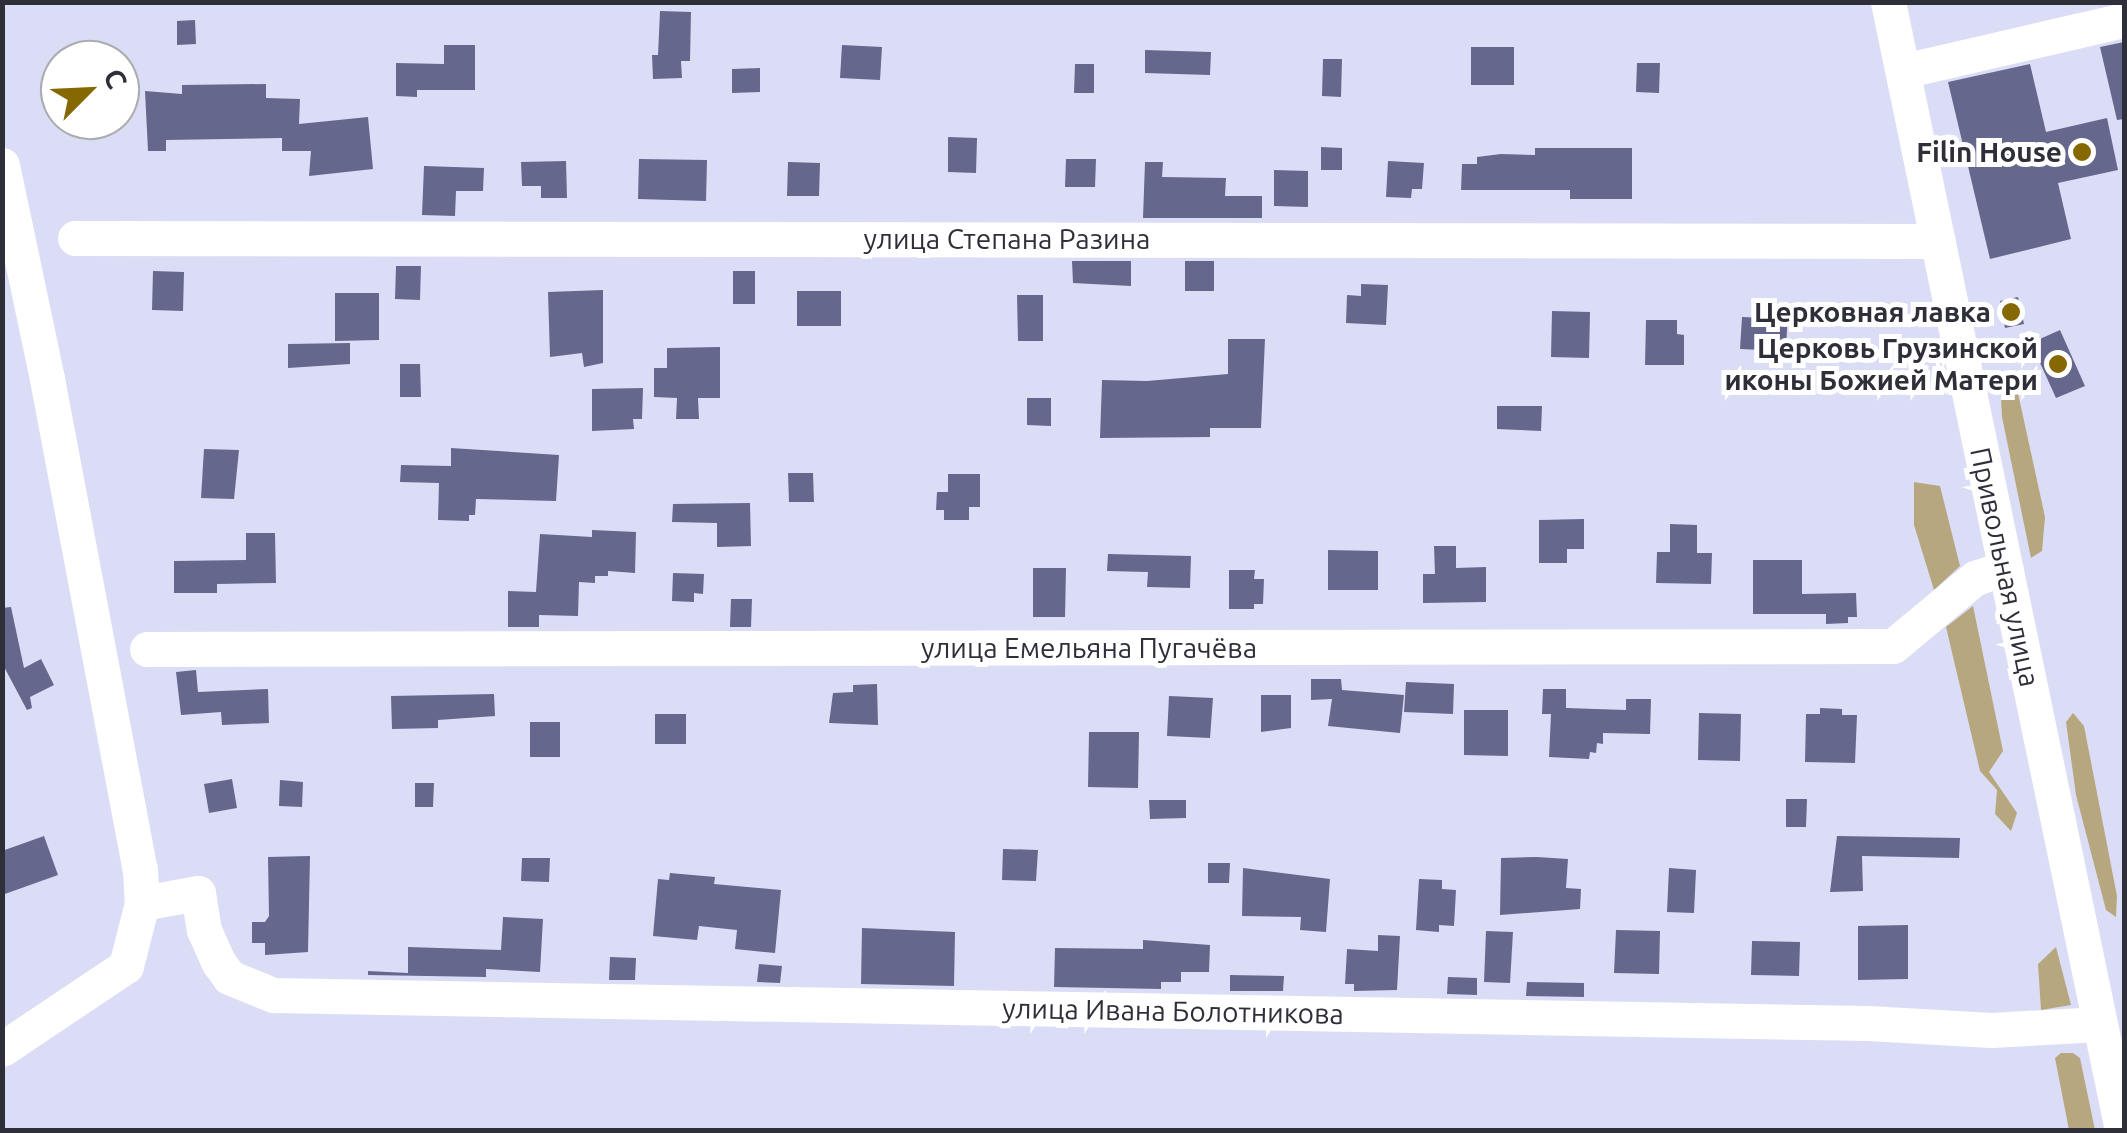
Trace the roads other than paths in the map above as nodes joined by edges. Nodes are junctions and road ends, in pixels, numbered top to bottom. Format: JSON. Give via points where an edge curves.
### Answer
{"nodes":[{"id":1,"x":1888,"y":2,"type":"edge"},
{"id":2,"x":2124,"y":20,"type":"edge"},
{"id":3,"x":1903,"y":71,"type":"junction"},
{"id":4,"x":2,"y":165,"type":"edge"},
{"id":5,"x":75,"y":238,"type":"dead end"},
{"id":6,"x":1938,"y":241,"type":"junction"},
{"id":7,"x":2005,"y":568,"type":"junction"},
{"id":8,"x":147,"y":649,"type":"dead end"},
{"id":9,"x":142,"y":903,"type":"junction"},
{"id":10,"x":2100,"y":1024,"type":"junction"},
{"id":11,"x":2,"y":1049,"type":"edge"},
{"id":12,"x":2122,"y":1130,"type":"edge"}],
"edges":[{"from":1,"to":3,"type":"street","name":"Привольная улица"},
{"from":2,"to":3,"type":"street"},
{"from":3,"to":6,"type":"street","name":"Привольная улица"},
{"from":4,"to":9,"type":"street"},
{"from":5,"to":6,"type":"street","name":"улица Степана Разина"},
{"from":6,"to":7,"type":"street","name":"Привольная улица"},
{"from":7,"to":8,"type":"street","name":"улица Емельяна Пугачёва","via":[[1975,578],[1892,646]]},
{"from":7,"to":10,"type":"street","name":"Привольная улица"},
{"from":9,"to":10,"type":"street","name":"улица Ивана Болотникова","via":[[198,893],[210,951],[229,978],[273,995],[1991,1030]]},
{"from":9,"to":11,"type":"street","via":[[126,966]]},
{"from":10,"to":12,"type":"street","name":"Привольная улица"}]}
